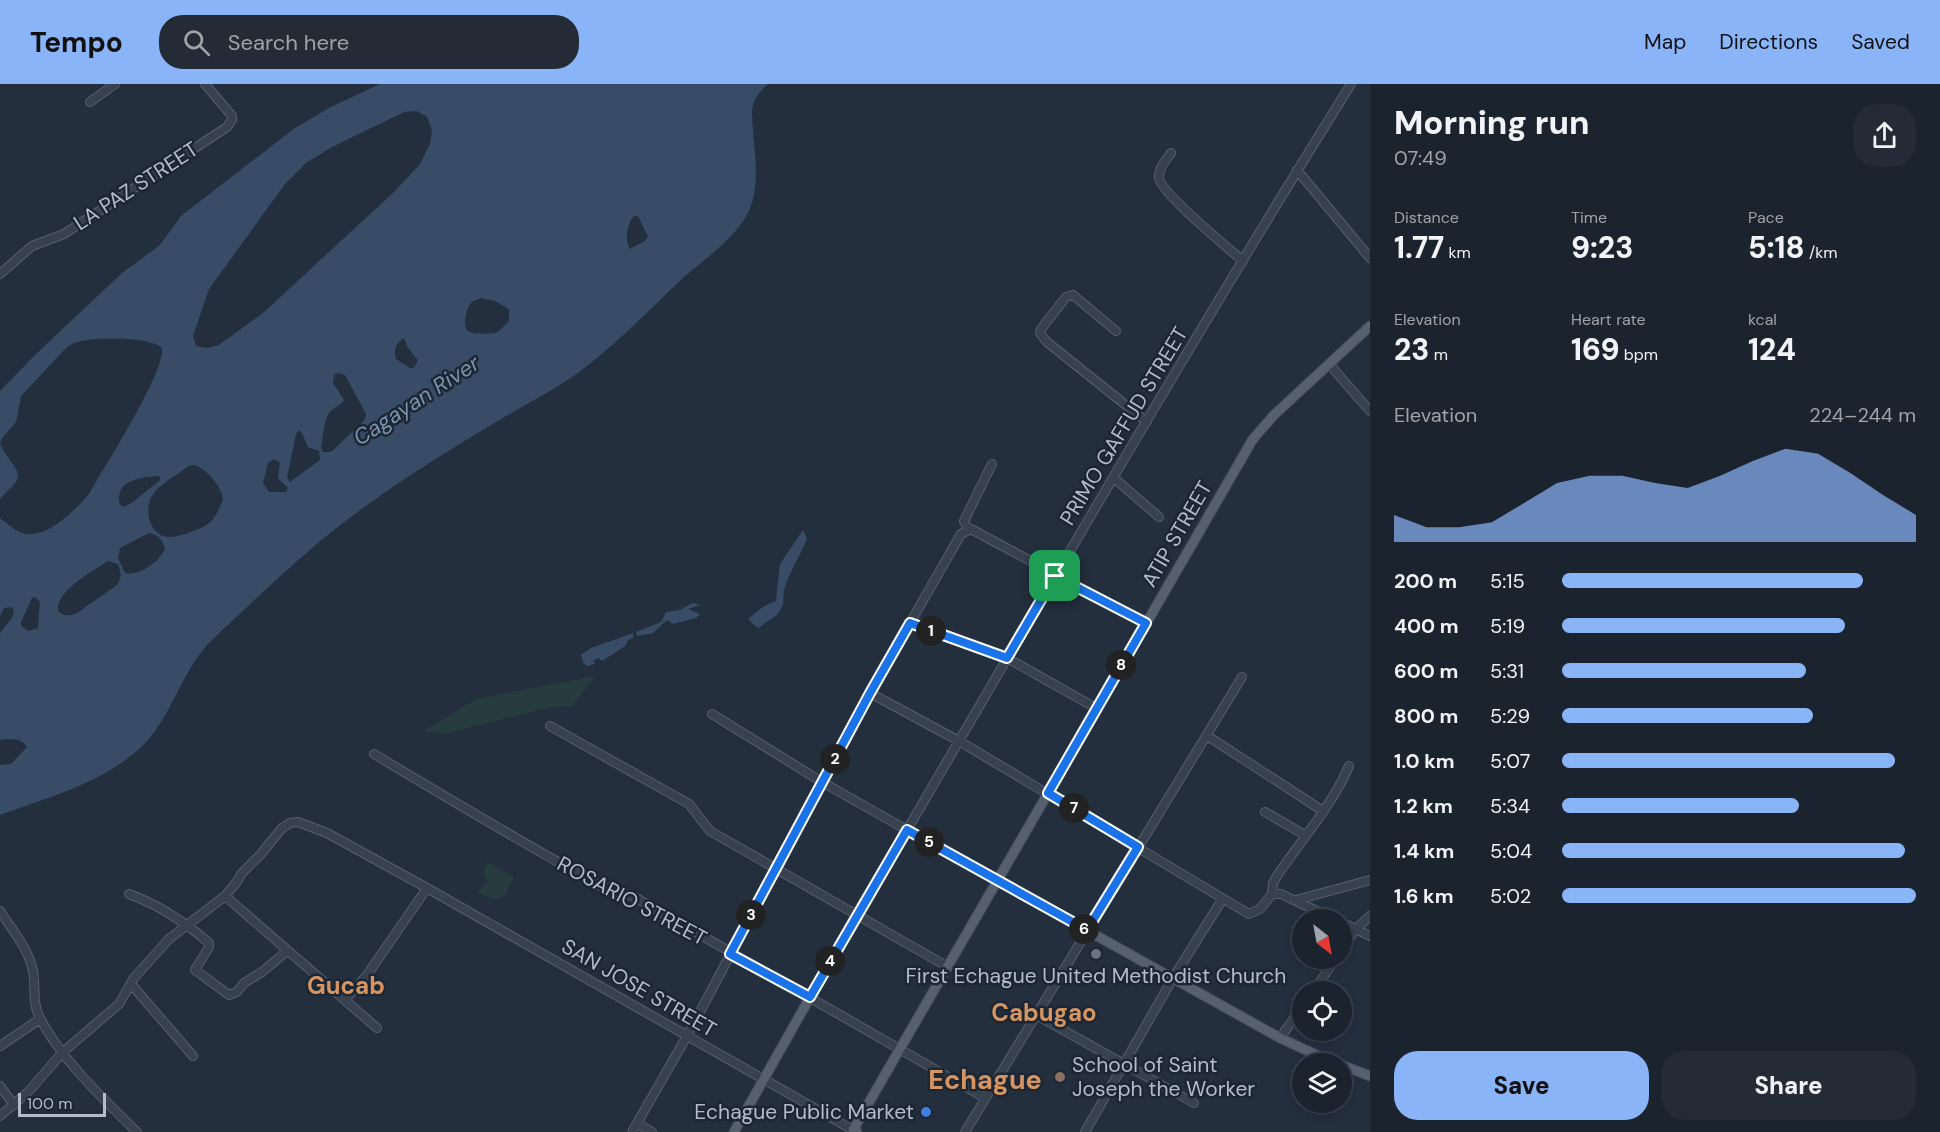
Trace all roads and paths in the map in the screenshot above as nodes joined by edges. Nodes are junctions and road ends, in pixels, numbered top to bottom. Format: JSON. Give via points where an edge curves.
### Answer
{"nodes":[{"id":1,"x":115,"y":84,"type":"edge"},
{"id":2,"x":205,"y":84,"type":"edge"},
{"id":3,"x":1351,"y":84,"type":"edge"},
{"id":4,"x":90,"y":102,"type":"dead end"},
{"id":5,"x":1171,"y":153,"type":"dead end"},
{"id":6,"x":1297,"y":170,"type":"junction"},
{"id":7,"x":1370,"y":258,"type":"edge"},
{"id":8,"x":1243,"y":261,"type":"junction"},
{"id":9,"x":0,"y":274,"type":"edge"},
{"id":10,"x":1370,"y":326,"type":"edge"},
{"id":11,"x":1116,"y":331,"type":"dead end"},
{"id":12,"x":1329,"y":364,"type":"junction"},
{"id":13,"x":1370,"y":411,"type":"edge"},
{"id":14,"x":1147,"y":422,"type":"junction"},
{"id":15,"x":992,"y":464,"type":"dead end"},
{"id":16,"x":1114,"y":478,"type":"junction"},
{"id":17,"x":1159,"y":517,"type":"dead end"},
{"id":18,"x":970,"y":529,"type":"junction"},
{"id":19,"x":1055,"y":576,"type":"junction"},
{"id":20,"x":910,"y":623,"type":"junction"},
{"id":21,"x":1146,"y":623,"type":"junction"},
{"id":22,"x":1007,"y":658,"type":"junction"},
{"id":23,"x":1242,"y":677,"type":"dead end"},
{"id":24,"x":870,"y":693,"type":"junction"},
{"id":25,"x":1096,"y":708,"type":"junction"},
{"id":26,"x":712,"y":714,"type":"dead end"},
{"id":27,"x":550,"y":726,"type":"dead end"},
{"id":28,"x":1206,"y":735,"type":"junction"},
{"id":29,"x":959,"y":741,"type":"junction"},
{"id":30,"x":374,"y":754,"type":"dead end"},
{"id":31,"x":1349,"y":766,"type":"dead end"},
{"id":32,"x":822,"y":782,"type":"junction"},
{"id":33,"x":1048,"y":793,"type":"junction"},
{"id":34,"x":1323,"y":811,"type":"junction"},
{"id":35,"x":1265,"y":812,"type":"dead end"},
{"id":36,"x":907,"y":830,"type":"junction"},
{"id":37,"x":1305,"y":835,"type":"junction"},
{"id":38,"x":1138,"y":847,"type":"junction"},
{"id":39,"x":777,"y":869,"type":"junction"},
{"id":40,"x":998,"y":879,"type":"junction"},
{"id":41,"x":1370,"y":880,"type":"edge"},
{"id":42,"x":427,"y":888,"type":"junction"},
{"id":43,"x":129,"y":894,"type":"dead end"},
{"id":44,"x":1272,"y":894,"type":"junction"},
{"id":45,"x":225,"y":896,"type":"junction"},
{"id":46,"x":1222,"y":900,"type":"junction"},
{"id":47,"x":1296,"y":900,"type":"junction"},
{"id":48,"x":1314,"y":909,"type":"edge"},
{"id":49,"x":0,"y":911,"type":"edge"},
{"id":50,"x":856,"y":914,"type":"junction"},
{"id":51,"x":1370,"y":916,"type":"edge"},
{"id":52,"x":187,"y":924,"type":"junction"},
{"id":53,"x":1352,"y":927,"type":"edge"},
{"id":54,"x":1356,"y":929,"type":"junction"},
{"id":55,"x":1087,"y":930,"type":"junction"},
{"id":56,"x":1352,"y":935,"type":"edge"},
{"id":57,"x":1370,"y":936,"type":"edge"},
{"id":58,"x":287,"y":951,"type":"junction"},
{"id":59,"x":730,"y":954,"type":"junction"},
{"id":60,"x":948,"y":967,"type":"junction"},
{"id":61,"x":1173,"y":978,"type":"junction"},
{"id":62,"x":131,"y":984,"type":"junction"},
{"id":63,"x":810,"y":997,"type":"junction"},
{"id":64,"x":345,"y":1000,"type":"junction"},
{"id":65,"x":1036,"y":1015,"type":"junction"},
{"id":66,"x":40,"y":1018,"type":"junction"},
{"id":67,"x":1292,"y":1021,"type":"edge"},
{"id":68,"x":377,"y":1028,"type":"dead end"},
{"id":69,"x":687,"y":1036,"type":"junction"},
{"id":70,"x":1280,"y":1038,"type":"junction"},
{"id":71,"x":0,"y":1046,"type":"edge"},
{"id":72,"x":900,"y":1049,"type":"junction"},
{"id":73,"x":63,"y":1052,"type":"junction"},
{"id":74,"x":1312,"y":1053,"type":"edge"},
{"id":75,"x":193,"y":1056,"type":"dead end"},
{"id":76,"x":1124,"y":1064,"type":"junction"},
{"id":77,"x":1352,"y":1069,"type":"edge"},
{"id":78,"x":1370,"y":1076,"type":"edge"},
{"id":79,"x":764,"y":1081,"type":"junction"},
{"id":80,"x":0,"y":1086,"type":"edge"},
{"id":81,"x":985,"y":1098,"type":"junction"},
{"id":82,"x":1194,"y":1103,"type":"dead end"},
{"id":83,"x":14,"y":1106,"type":"junction"},
{"id":84,"x":0,"y":1116,"type":"edge"},
{"id":85,"x":637,"y":1123,"type":"junction"},
{"id":86,"x":854,"y":1131,"type":"edge"},
{"id":87,"x":137,"y":1132,"type":"edge"},
{"id":88,"x":632,"y":1132,"type":"edge"},
{"id":89,"x":652,"y":1132,"type":"edge"},
{"id":90,"x":734,"y":1132,"type":"edge"},
{"id":91,"x":965,"y":1132,"type":"edge"},
{"id":92,"x":1085,"y":1132,"type":"edge"}],
"edges":[{"from":1,"to":4,"type":"street"},
{"from":2,"to":9,"type":"street","name":"LA PAZ STREET","via":[[232,116],[227,127],[64,234],[32,246]]},
{"from":3,"to":6,"type":"street","name":"PRIMO GAFFUD STREET"},
{"from":5,"to":8,"type":"street","via":[[1160,170],[1163,187]]},
{"from":6,"to":7,"type":"street"},
{"from":6,"to":8,"type":"street","name":"PRIMO GAFFUD STREET"},
{"from":8,"to":14,"type":"street","name":"PRIMO GAFFUD STREET"},
{"from":10,"to":12,"type":"main road","name":"ATIP STREET"},
{"from":11,"to":14,"type":"street","via":[[1073,295],[1066,297],[1040,333]]},
{"from":12,"to":13,"type":"street"},
{"from":12,"to":21,"type":"main road","name":"ATIP STREET","via":[[1253,439]]},
{"from":14,"to":16,"type":"street","name":"PRIMO GAFFUD STREET"},
{"from":15,"to":18,"type":"street","via":[[964,521]]},
{"from":16,"to":17,"type":"street"},
{"from":16,"to":19,"type":"street","name":"PRIMO GAFFUD STREET"},
{"from":18,"to":19,"type":"street"},
{"from":18,"to":20,"type":"street","via":[[961,534]]},
{"from":19,"to":21,"type":"street"},
{"from":19,"to":22,"type":"street","name":"PRIMO GAFFUD STREET"},
{"from":20,"to":22,"type":"street"},
{"from":20,"to":24,"type":"street"},
{"from":21,"to":25,"type":"main road","name":"ATIP STREET"},
{"from":22,"to":25,"type":"street"},
{"from":22,"to":29,"type":"street","name":"PRIMO GAFFUD STREET"},
{"from":23,"to":28,"type":"street"},
{"from":24,"to":29,"type":"street"},
{"from":24,"to":32,"type":"street"},
{"from":25,"to":33,"type":"main road","name":"ATIP STREET"},
{"from":26,"to":32,"type":"street"},
{"from":27,"to":39,"type":"street","via":[[689,804],[710,831]]},
{"from":28,"to":34,"type":"street"},
{"from":28,"to":38,"type":"street"},
{"from":29,"to":33,"type":"street"},
{"from":29,"to":36,"type":"street","name":"PRIMO GAFFUD STREET"},
{"from":30,"to":59,"type":"street","name":"ROSARIO STREET","via":[[602,887],[629,894]]},
{"from":31,"to":34,"type":"street"},
{"from":32,"to":36,"type":"street"},
{"from":32,"to":39,"type":"street"},
{"from":33,"to":38,"type":"street"},
{"from":33,"to":40,"type":"main road","name":"ATIP STREET"},
{"from":34,"to":37,"type":"street"},
{"from":35,"to":37,"type":"street"},
{"from":36,"to":40,"type":"main road"},
{"from":36,"to":50,"type":"main road","name":"PRIMO GAFFUD STREET"},
{"from":37,"to":44,"type":"street","via":[[1273,883]]},
{"from":38,"to":46,"type":"street"},
{"from":38,"to":55,"type":"street"},
{"from":39,"to":50,"type":"street"},
{"from":39,"to":59,"type":"street"},
{"from":40,"to":55,"type":"main road"},
{"from":40,"to":60,"type":"main road","name":"ATIP STREET"},
{"from":41,"to":47,"type":"street"},
{"from":42,"to":45,"type":"street","name":"SAN JOSE STREET","via":[[298,822],[282,828]]},
{"from":42,"to":64,"type":"street"},
{"from":42,"to":69,"type":"street","name":"SAN JOSE STREET"},
{"from":43,"to":52,"type":"street"},
{"from":44,"to":46,"type":"street","via":[[1260,909],[1249,914]]},
{"from":44,"to":47,"type":"street"},
{"from":45,"to":52,"type":"street","name":"SAN JOSE STREET"},
{"from":45,"to":58,"type":"street"},
{"from":46,"to":61,"type":"street"},
{"from":47,"to":48,"type":"street"},
{"from":49,"to":66,"type":"street","via":[[30,958],[34,1004]]},
{"from":50,"to":60,"type":"street"},
{"from":50,"to":63,"type":"main road","name":"PRIMO GAFFUD STREET"},
{"from":51,"to":54,"type":"street"},
{"from":52,"to":58,"type":"street","via":[[209,947],[195,970],[229,995]]},
{"from":52,"to":62,"type":"street","name":"SAN JOSE STREET"},
{"from":53,"to":54,"type":"street"},
{"from":54,"to":56,"type":"street"},
{"from":54,"to":57,"type":"street"},
{"from":55,"to":61,"type":"main road"},
{"from":55,"to":65,"type":"street"},
{"from":58,"to":64,"type":"street"},
{"from":59,"to":63,"type":"street","name":"ROSARIO STREET"},
{"from":59,"to":69,"type":"street"},
{"from":60,"to":72,"type":"main road","name":"ATIP STREET"},
{"from":61,"to":70,"type":"main road"},
{"from":61,"to":76,"type":"street"},
{"from":62,"to":73,"type":"street","name":"SAN JOSE STREET","via":[[108,1015]]},
{"from":62,"to":75,"type":"street"},
{"from":63,"to":72,"type":"street","name":"ROSARIO STREET"},
{"from":63,"to":79,"type":"main road","name":"PRIMO GAFFUD STREET"},
{"from":64,"to":68,"type":"street"},
{"from":65,"to":76,"type":"street"},
{"from":65,"to":81,"type":"street"},
{"from":66,"to":71,"type":"street"},
{"from":66,"to":73,"type":"street"},
{"from":67,"to":70,"type":"street"},
{"from":69,"to":79,"type":"street","name":"SAN JOSE STREET"},
{"from":69,"to":85,"type":"street"},
{"from":70,"to":74,"type":"main road"},
{"from":72,"to":81,"type":"street","name":"ROSARIO STREET"},
{"from":72,"to":86,"type":"main road","name":"ATIP STREET"},
{"from":73,"to":83,"type":"street","name":"SAN JOSE STREET"},
{"from":73,"to":87,"type":"street"},
{"from":76,"to":82,"type":"street"},
{"from":76,"to":92,"type":"street"},
{"from":77,"to":78,"type":"main road"},
{"from":79,"to":86,"type":"street","name":"SAN JOSE STREET"},
{"from":79,"to":90,"type":"main road","name":"PRIMO GAFFUD STREET"},
{"from":80,"to":83,"type":"street"},
{"from":81,"to":91,"type":"street"},
{"from":83,"to":84,"type":"street","name":"SAN JOSE STREET"},
{"from":85,"to":88,"type":"street"},
{"from":85,"to":89,"type":"street"}]}
